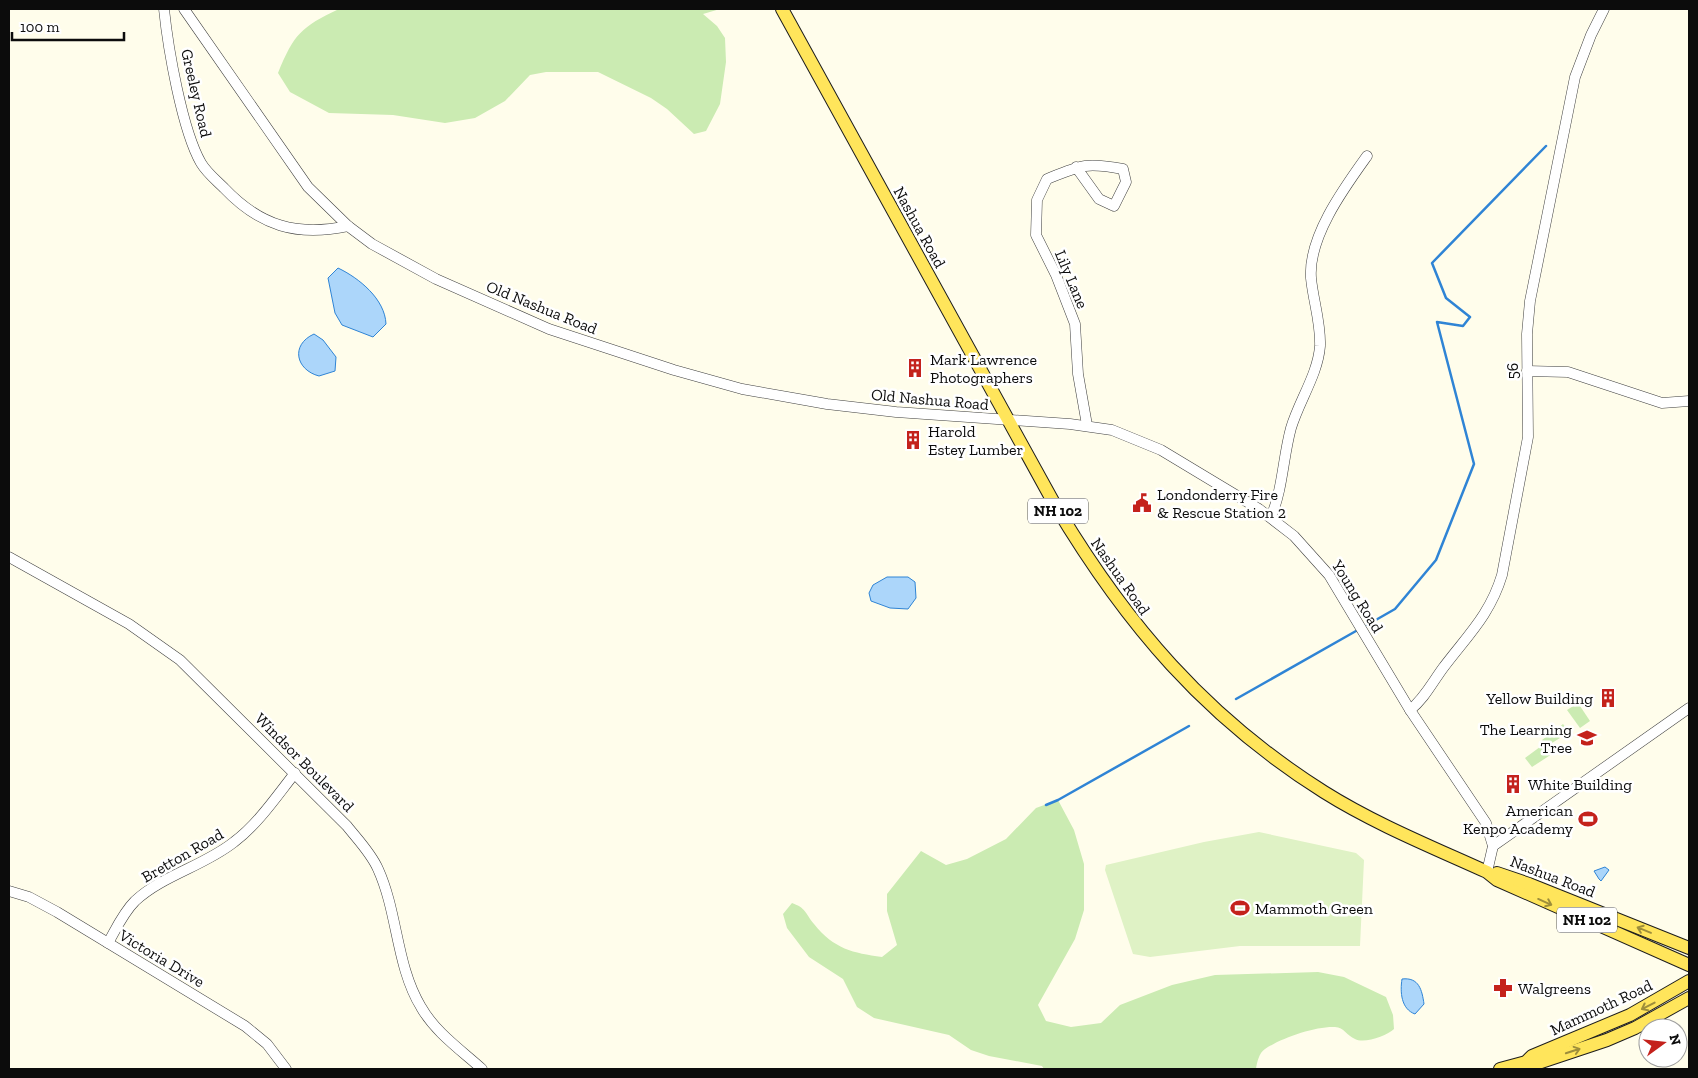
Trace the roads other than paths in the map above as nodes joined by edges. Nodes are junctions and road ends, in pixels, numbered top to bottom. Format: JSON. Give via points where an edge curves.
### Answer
{"nodes":[{"id":1,"x":164,"y":9,"type":"edge"},
{"id":2,"x":184,"y":9,"type":"edge"},
{"id":3,"x":782,"y":9,"type":"edge"},
{"id":4,"x":1604,"y":9,"type":"edge"},
{"id":5,"x":1367,"y":156,"type":"dead end"},
{"id":6,"x":1076,"y":167,"type":"junction"},
{"id":7,"x":348,"y":226,"type":"junction"},
{"id":8,"x":1528,"y":371,"type":"junction"},
{"id":9,"x":1689,"y":401,"type":"edge"},
{"id":10,"x":1008,"y":421,"type":"junction"},
{"id":11,"x":1087,"y":425,"type":"junction"},
{"id":12,"x":1271,"y":517,"type":"junction"},
{"id":13,"x":9,"y":557,"type":"edge"},
{"id":14,"x":1689,"y":708,"type":"edge"},
{"id":15,"x":1410,"y":710,"type":"junction"},
{"id":16,"x":295,"y":773,"type":"junction"},
{"id":17,"x":1493,"y":846,"type":"junction"},
{"id":18,"x":1487,"y":872,"type":"junction"},
{"id":19,"x":9,"y":891,"type":"edge"},
{"id":20,"x":108,"y":943,"type":"junction"},
{"id":21,"x":1689,"y":948,"type":"edge"},
{"id":22,"x":1689,"y":965,"type":"edge"},
{"id":23,"x":1689,"y":981,"type":"edge"},
{"id":24,"x":1689,"y":998,"type":"edge"},
{"id":25,"x":1526,"y":1066,"type":"edge"},
{"id":26,"x":286,"y":1069,"type":"edge"},
{"id":27,"x":482,"y":1069,"type":"edge"},
{"id":28,"x":1500,"y":1069,"type":"edge"}],
"edges":[{"from":1,"to":7,"type":"street","name":"Greeley Road","via":[[188,130],[206,170],[243,207],[265,221],[312,231]]},
{"from":2,"to":7,"type":"street","name":"Old Nashua Road","via":[[302,180]]},
{"from":3,"to":10,"type":"main road","name":"Nashua Road","number":"NH 102"},
{"from":4,"to":8,"type":"street","name":"56","via":[[1584,52],[1568,111],[1530,301]]},
{"from":5,"to":12,"type":"street","via":[[1351,178],[1314,250],[1311,276],[1320,337],[1318,354],[1291,428],[1279,495]]},
{"from":6,"to":6,"type":"street","name":"Lily Lane","via":[[1096,164],[1123,169],[1126,182],[1114,206],[1099,199]]},
{"from":6,"to":11,"type":"street","name":"Lily Lane","via":[[1047,179],[1037,200],[1036,235],[1075,324],[1078,374]]},
{"from":7,"to":10,"type":"street","name":"Old Nashua Road","via":[[404,263],[500,308],[549,329],[674,370],[742,389],[827,404]]},
{"from":8,"to":9,"type":"street","via":[[1577,375],[1662,403]]},
{"from":8,"to":15,"type":"street","name":"56","via":[[1526,455],[1497,592],[1475,629]]},
{"from":10,"to":11,"type":"street","name":"Young Road"},
{"from":10,"to":18,"type":"main road","name":"Nashua Road","number":"NH 102","via":[[1106,586],[1150,642],[1219,712],[1288,768],[1339,801]]},
{"from":11,"to":12,"type":"street","name":"Young Road","via":[[1129,435],[1153,446]]},
{"from":12,"to":15,"type":"street","name":"Young Road","via":[[1306,548],[1329,575]]},
{"from":13,"to":16,"type":"street","name":"Windsor Boulevard","via":[[159,643],[199,677]]},
{"from":14,"to":17,"type":"street"},
{"from":15,"to":17,"type":"street","name":"Young Road","via":[[1486,823]]},
{"from":16,"to":20,"type":"street","name":"Bretton Road","via":[[254,824],[235,842],[201,864],[158,884],[135,902]]},
{"from":16,"to":27,"type":"street","name":"Windsor Boulevard","via":[[347,826],[374,862],[388,894],[409,979],[420,1007],[439,1032]]},
{"from":17,"to":18,"type":"street"},
{"from":21,"to":18,"type":"main road","name":"Nashua Road","number":"NH 102","one_way":true,"via":[[1501,873]]},
{"from":18,"to":22,"type":"main road","name":"Nashua Road","number":"NH 102","one_way":true,"via":[[1497,880]]},
{"from":19,"to":20,"type":"street","name":"Victoria Drive","via":[[41,904]]},
{"from":20,"to":26,"type":"street","name":"Victoria Drive","via":[[245,1026],[266,1044]]},
{"from":23,"to":25,"type":"main road","name":"Mammoth Road","one_way":true,"via":[[1630,1015],[1532,1056]]},
{"from":25,"to":24,"type":"main road","name":"Mammoth Road","one_way":true,"via":[[1607,1040]]},
{"from":25,"to":28,"type":"main road","name":"Mammoth Road"}]}
